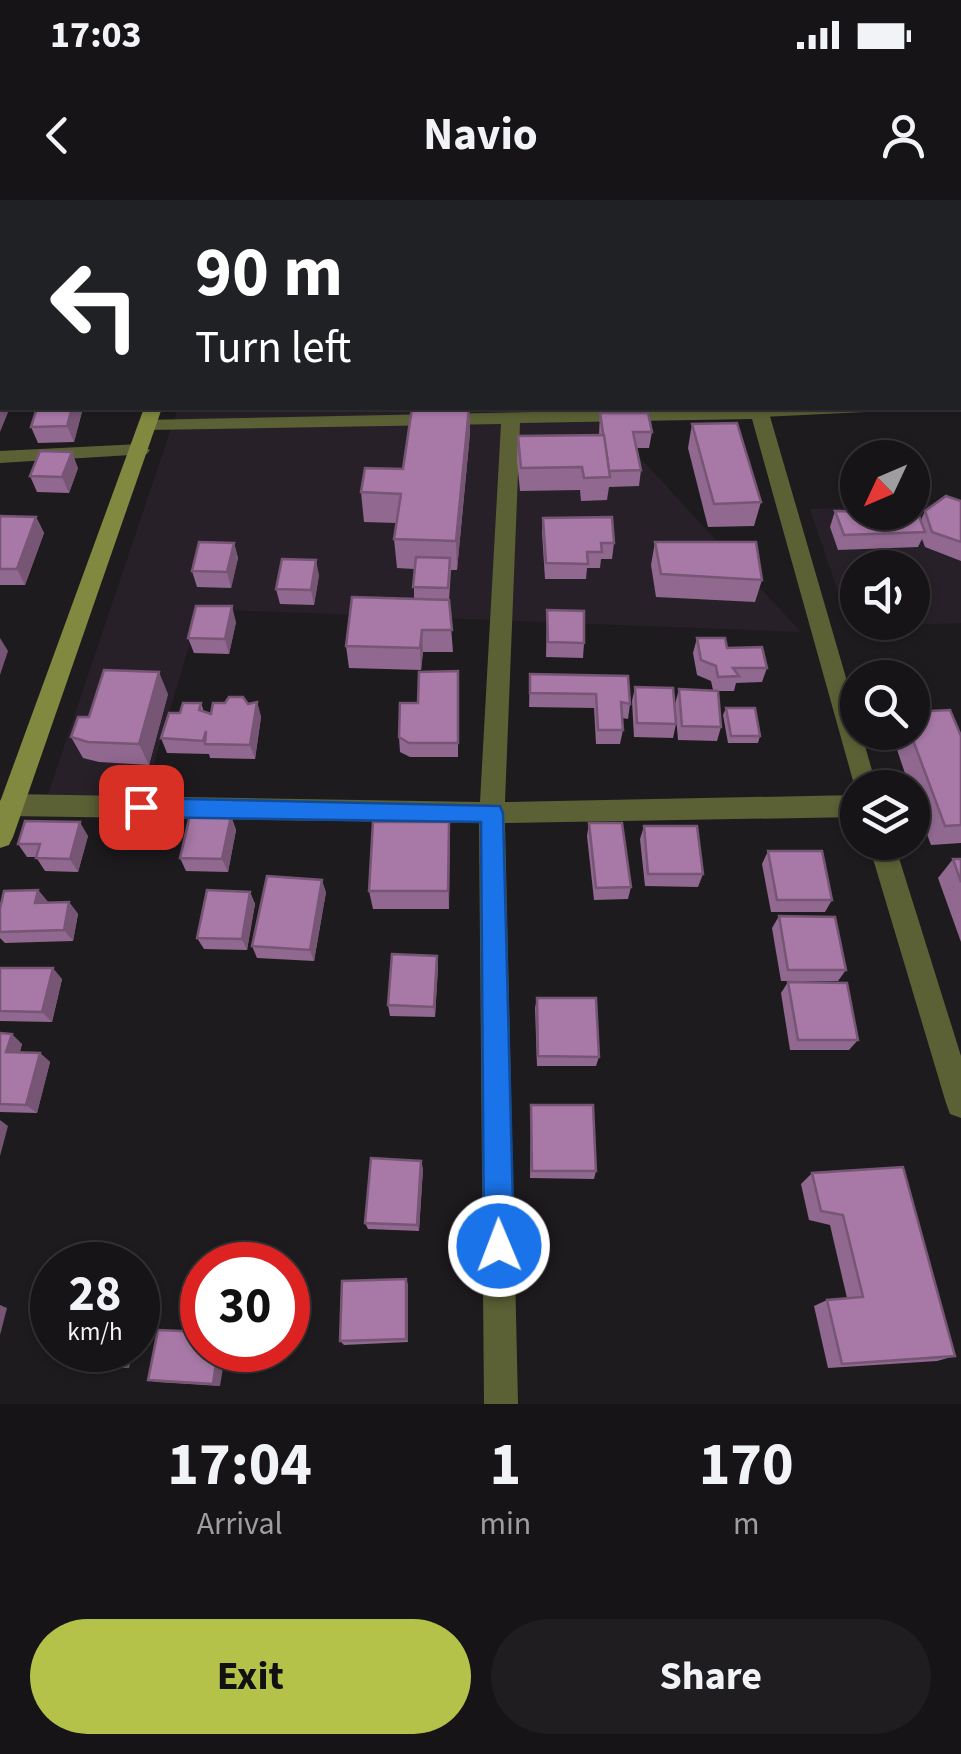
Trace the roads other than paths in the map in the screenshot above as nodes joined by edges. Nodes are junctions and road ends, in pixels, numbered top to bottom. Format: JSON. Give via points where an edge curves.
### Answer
{"nodes":[{"id":1,"x":759,"y":410,"type":"edge"},
{"id":2,"x":151,"y":416,"type":"edge"},
{"id":3,"x":511,"y":418,"type":"junction"},
{"id":4,"x":140,"y":450,"type":"junction"},
{"id":5,"x":0,"y":457,"type":"edge"},
{"id":6,"x":860,"y":770,"type":"edge"},
{"id":7,"x":10,"y":806,"type":"junction"},
{"id":8,"x":840,"y":806,"type":"edge"},
{"id":9,"x":492,"y":813,"type":"junction"},
{"id":10,"x":0,"y":837,"type":"edge"},
{"id":11,"x":887,"y":860,"type":"edge"},
{"id":12,"x":961,"y":1103,"type":"edge"},
{"id":13,"x":502,"y":1404,"type":"edge"}],
"edges":[{"from":1,"to":3,"type":"street"},
{"from":1,"to":6,"type":"street"},
{"from":2,"to":3,"type":"street"},
{"from":2,"to":4,"type":"main road"},
{"from":3,"to":9,"type":"street"},
{"from":4,"to":5,"type":"street"},
{"from":4,"to":7,"type":"main road"},
{"from":7,"to":9,"type":"street"},
{"from":7,"to":10,"type":"main road"},
{"from":8,"to":9,"type":"street"},
{"from":9,"to":13,"type":"street"},
{"from":11,"to":12,"type":"street"}]}
